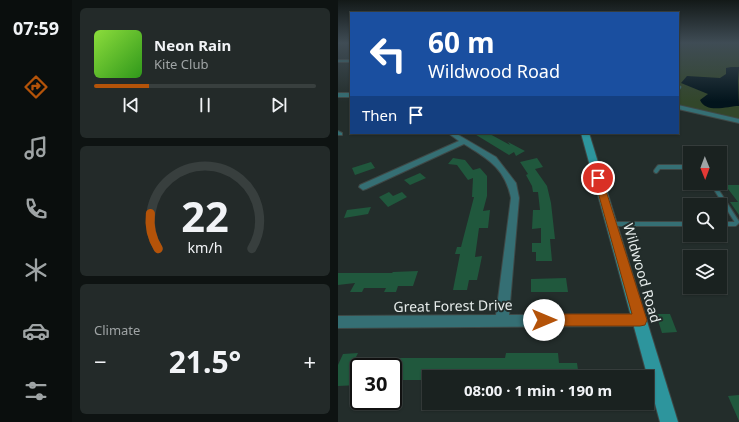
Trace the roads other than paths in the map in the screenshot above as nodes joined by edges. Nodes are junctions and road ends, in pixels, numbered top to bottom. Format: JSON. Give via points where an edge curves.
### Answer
{"nodes":[{"id":1,"x":338,"y":95,"type":"edge"},
{"id":2,"x":349,"y":95,"type":"edge"},
{"id":3,"x":338,"y":101,"type":"edge"},
{"id":4,"x":679,"y":107,"type":"edge"},
{"id":5,"x":739,"y":121,"type":"edge"},
{"id":6,"x":452,"y":134,"type":"edge"},
{"id":7,"x":585,"y":134,"type":"edge"},
{"id":8,"x":463,"y":142,"type":"junction"},
{"id":9,"x":683,"y":167,"type":"edge"},
{"id":10,"x":656,"y":171,"type":"dead end"},
{"id":11,"x":363,"y":187,"type":"dead end"},
{"id":12,"x":727,"y":206,"type":"edge"},
{"id":13,"x":612,"y":224,"type":"junction"},
{"id":14,"x":683,"y":224,"type":"edge"},
{"id":15,"x":727,"y":224,"type":"edge"},
{"id":16,"x":502,"y":320,"type":"junction"},
{"id":17,"x":640,"y":320,"type":"junction"},
{"id":18,"x":338,"y":322,"type":"edge"},
{"id":19,"x":669,"y":422,"type":"edge"}],
"edges":[{"from":1,"to":2,"type":"street"},
{"from":2,"to":3,"type":"street"},
{"from":4,"to":5,"type":"street"},
{"from":6,"to":8,"type":"street"},
{"from":7,"to":13,"type":"street","name":"Wildwood Road"},
{"from":8,"to":11,"type":"street"},
{"from":8,"to":16,"type":"street","via":[[493,159],[512,183],[515,198]]},
{"from":9,"to":10,"type":"lane","via":[[658,167]]},
{"from":12,"to":15,"type":"lane","via":[[737,222]]},
{"from":13,"to":14,"type":"lane"},
{"from":13,"to":17,"type":"street","name":"Wildwood Road"},
{"from":16,"to":17,"type":"street","name":"Great Forest Drive"},
{"from":16,"to":18,"type":"street","name":"Great Forest Drive"},
{"from":17,"to":19,"type":"street","name":"Wildwood Road"}]}
